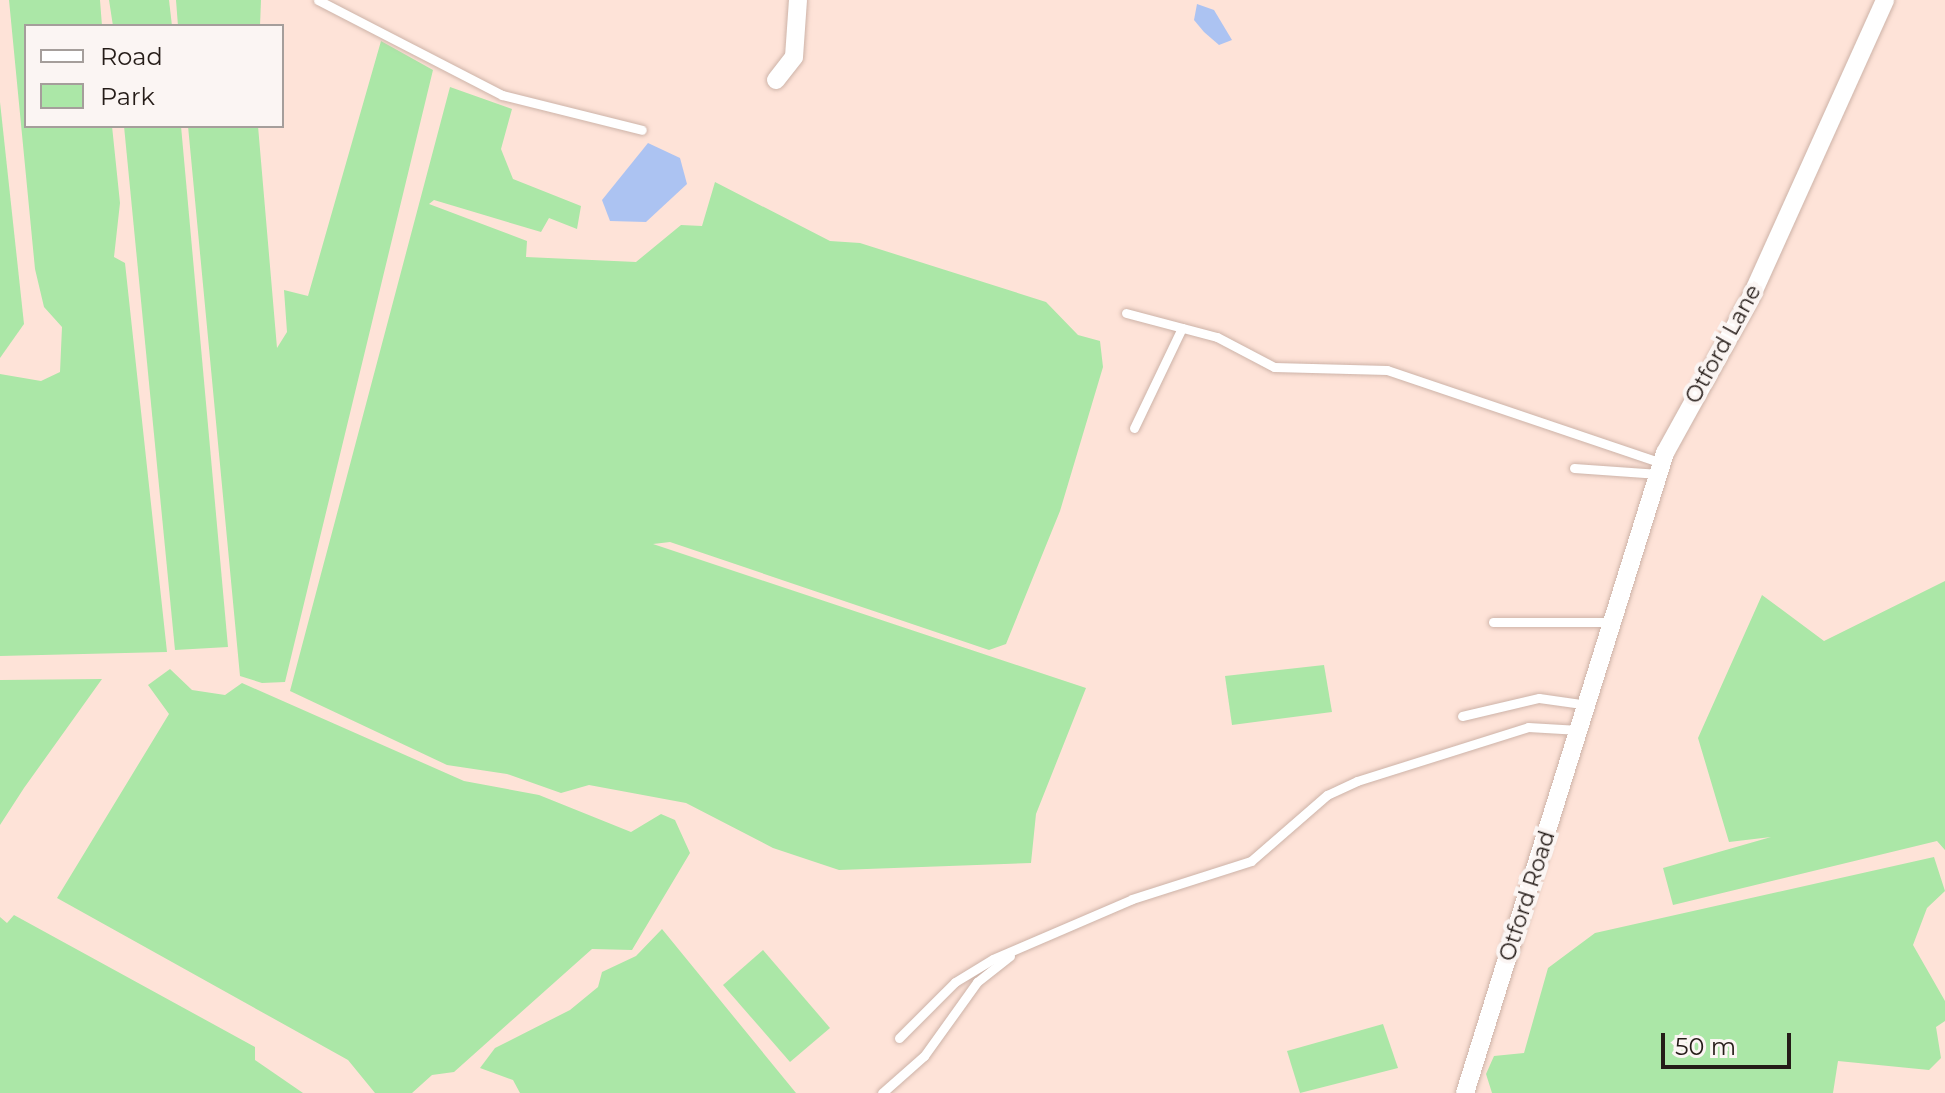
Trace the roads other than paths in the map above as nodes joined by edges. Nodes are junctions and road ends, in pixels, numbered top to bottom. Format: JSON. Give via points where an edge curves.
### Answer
{"nodes":[{"id":1,"x":318,"y":0,"type":"edge"},
{"id":2,"x":798,"y":0,"type":"edge"},
{"id":3,"x":1885,"y":0,"type":"edge"},
{"id":4,"x":776,"y":80,"type":"dead end"},
{"id":5,"x":642,"y":130,"type":"dead end"},
{"id":6,"x":1126,"y":313,"type":"dead end"},
{"id":7,"x":1182,"y":328,"type":"junction"},
{"id":8,"x":1134,"y":428,"type":"dead end"},
{"id":9,"x":1574,"y":468,"type":"dead end"},
{"id":10,"x":1661,"y":468,"type":"junction"},
{"id":11,"x":1493,"y":622,"type":"dead end"},
{"id":12,"x":1614,"y":622,"type":"junction"},
{"id":13,"x":1590,"y":703,"type":"junction"},
{"id":14,"x":1462,"y":716,"type":"dead end"},
{"id":15,"x":1581,"y":730,"type":"junction"},
{"id":16,"x":1013,"y":954,"type":"junction"},
{"id":17,"x":899,"y":1038,"type":"dead end"},
{"id":18,"x":882,"y":1093,"type":"edge"},
{"id":19,"x":1465,"y":1093,"type":"edge"}],
"edges":[{"from":1,"to":5,"type":"lane","via":[[502,95]]},
{"from":2,"to":4,"type":"street","via":[[794,57]]},
{"from":3,"to":10,"type":"street","name":"Otford Lane","via":[[1751,297],[1717,348]]},
{"from":6,"to":7,"type":"lane"},
{"from":7,"to":8,"type":"lane"},
{"from":7,"to":10,"type":"lane","via":[[1274,367],[1387,370]]},
{"from":9,"to":10,"type":"lane"},
{"from":10,"to":12,"type":"street","name":"Otford Lane"},
{"from":11,"to":12,"type":"lane"},
{"from":12,"to":13,"type":"street","name":"Otford Lane"},
{"from":13,"to":14,"type":"lane","via":[[1539,698]]},
{"from":13,"to":15,"type":"street","name":"Otford Road"},
{"from":15,"to":16,"type":"lane","via":[[1528,727],[1357,781],[1327,795],[1251,861],[1132,899]]},
{"from":15,"to":19,"type":"street","name":"Otford Road"},
{"from":16,"to":17,"type":"lane","via":[[955,982]]},
{"from":16,"to":18,"type":"lane","via":[[977,982],[924,1056]]}]}
